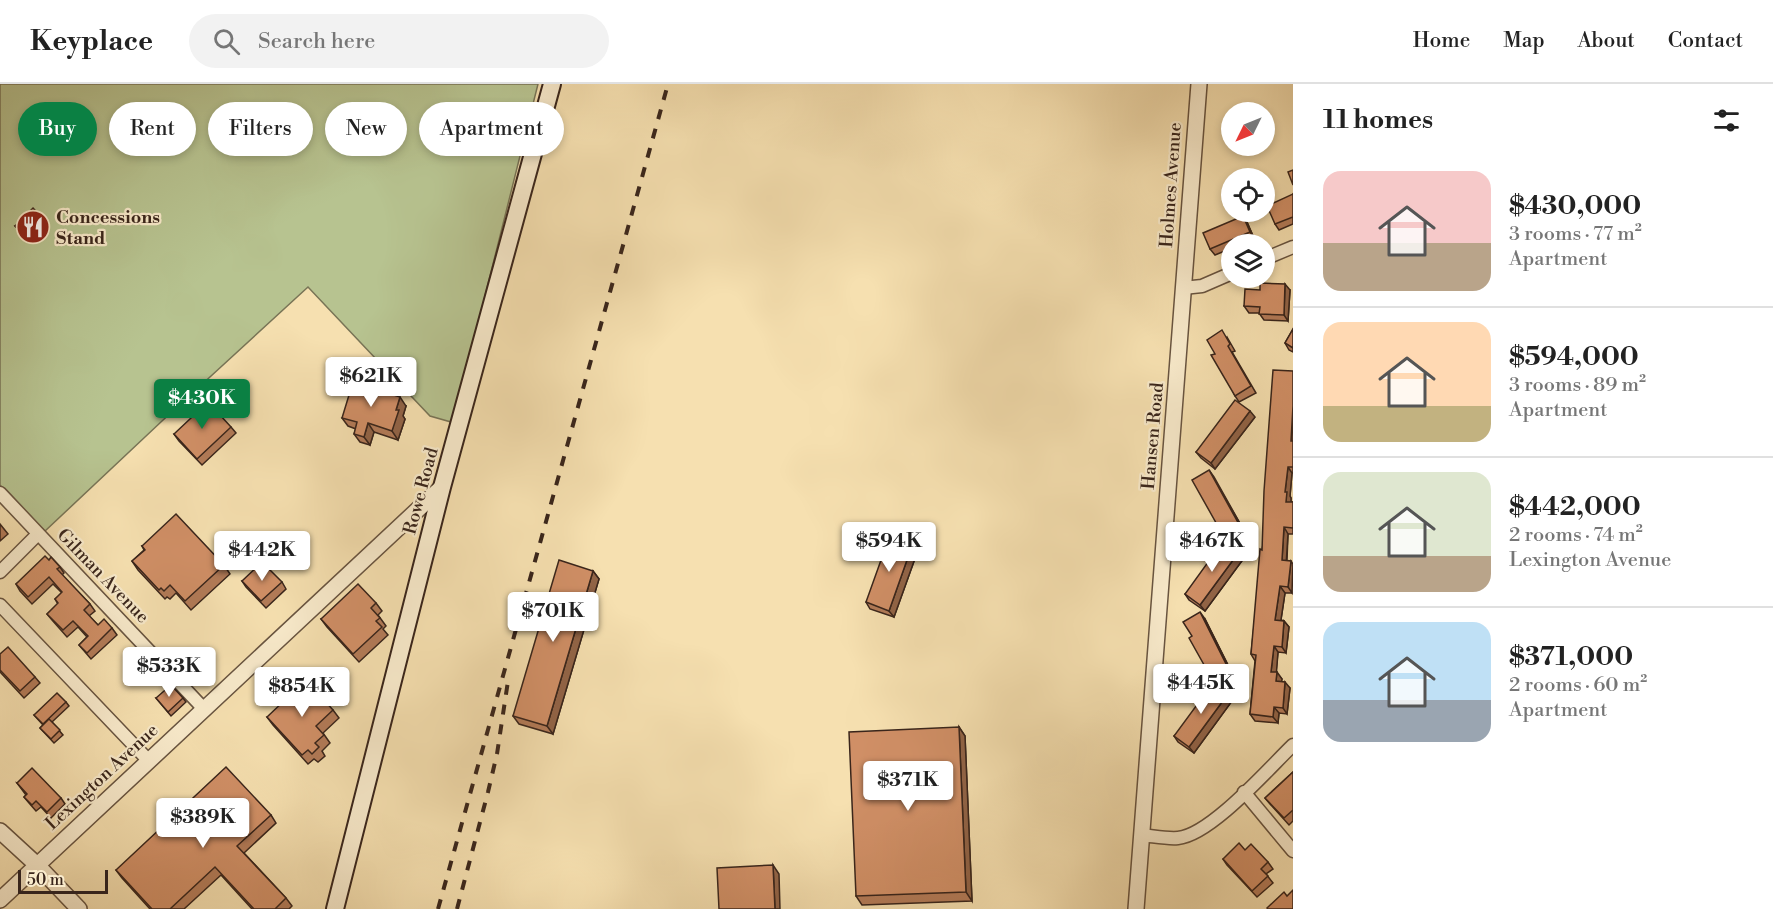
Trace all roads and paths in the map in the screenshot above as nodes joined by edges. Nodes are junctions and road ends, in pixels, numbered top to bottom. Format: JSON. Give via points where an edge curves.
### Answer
{"nodes":[{"id":1,"x":552,"y":84,"type":"edge"},
{"id":2,"x":1199,"y":84,"type":"edge"},
{"id":3,"x":1293,"y":247,"type":"edge"},
{"id":4,"x":1275,"y":254,"type":"edge"},
{"id":5,"x":1221,"y":278,"type":"edge"},
{"id":6,"x":1183,"y":288,"type":"junction"},
{"id":7,"x":441,"y":487,"type":"junction"},
{"id":8,"x":0,"y":493,"type":"edge"},
{"id":9,"x":38,"y":534,"type":"junction"},
{"id":10,"x":0,"y":572,"type":"edge"},
{"id":11,"x":0,"y":605,"type":"edge"},
{"id":12,"x":204,"y":709,"type":"junction"},
{"id":13,"x":1293,"y":745,"type":"edge"},
{"id":14,"x":148,"y":760,"type":"junction"},
{"id":15,"x":1244,"y":792,"type":"junction"},
{"id":16,"x":1141,"y":835,"type":"junction"},
{"id":17,"x":2,"y":837,"type":"edge"},
{"id":18,"x":1293,"y":851,"type":"edge"},
{"id":19,"x":37,"y":865,"type":"junction"},
{"id":20,"x":0,"y":900,"type":"edge"},
{"id":21,"x":80,"y":909,"type":"edge"},
{"id":22,"x":335,"y":909,"type":"edge"},
{"id":23,"x":1136,"y":909,"type":"edge"}],
"edges":[{"from":1,"to":7,"type":"main road","name":"Rowe Road"},
{"from":2,"to":6,"type":"street","name":"Holmes Avenue"},
{"from":3,"to":4,"type":"street"},
{"from":5,"to":6,"type":"street","via":[[1202,286]]},
{"from":6,"to":16,"type":"street","name":"Hansen Road"},
{"from":7,"to":12,"type":"street","name":"Lexington Avenue"},
{"from":7,"to":22,"type":"main road","name":"Rowe Road"},
{"from":8,"to":9,"type":"street","name":"Gilman Avenue"},
{"from":9,"to":10,"type":"street"},
{"from":9,"to":12,"type":"street","name":"Gilman Avenue"},
{"from":11,"to":14,"type":"street"},
{"from":12,"to":14,"type":"street","name":"Lexington Avenue"},
{"from":13,"to":15,"type":"street"},
{"from":14,"to":19,"type":"street","name":"Lexington Avenue"},
{"from":15,"to":16,"type":"street","via":[[1198,832],[1179,838]]},
{"from":15,"to":18,"type":"street"},
{"from":16,"to":23,"type":"street","name":"Hansen Road"},
{"from":17,"to":19,"type":"street"},
{"from":19,"to":20,"type":"street","name":"Lexington Avenue"},
{"from":19,"to":21,"type":"street"}]}
